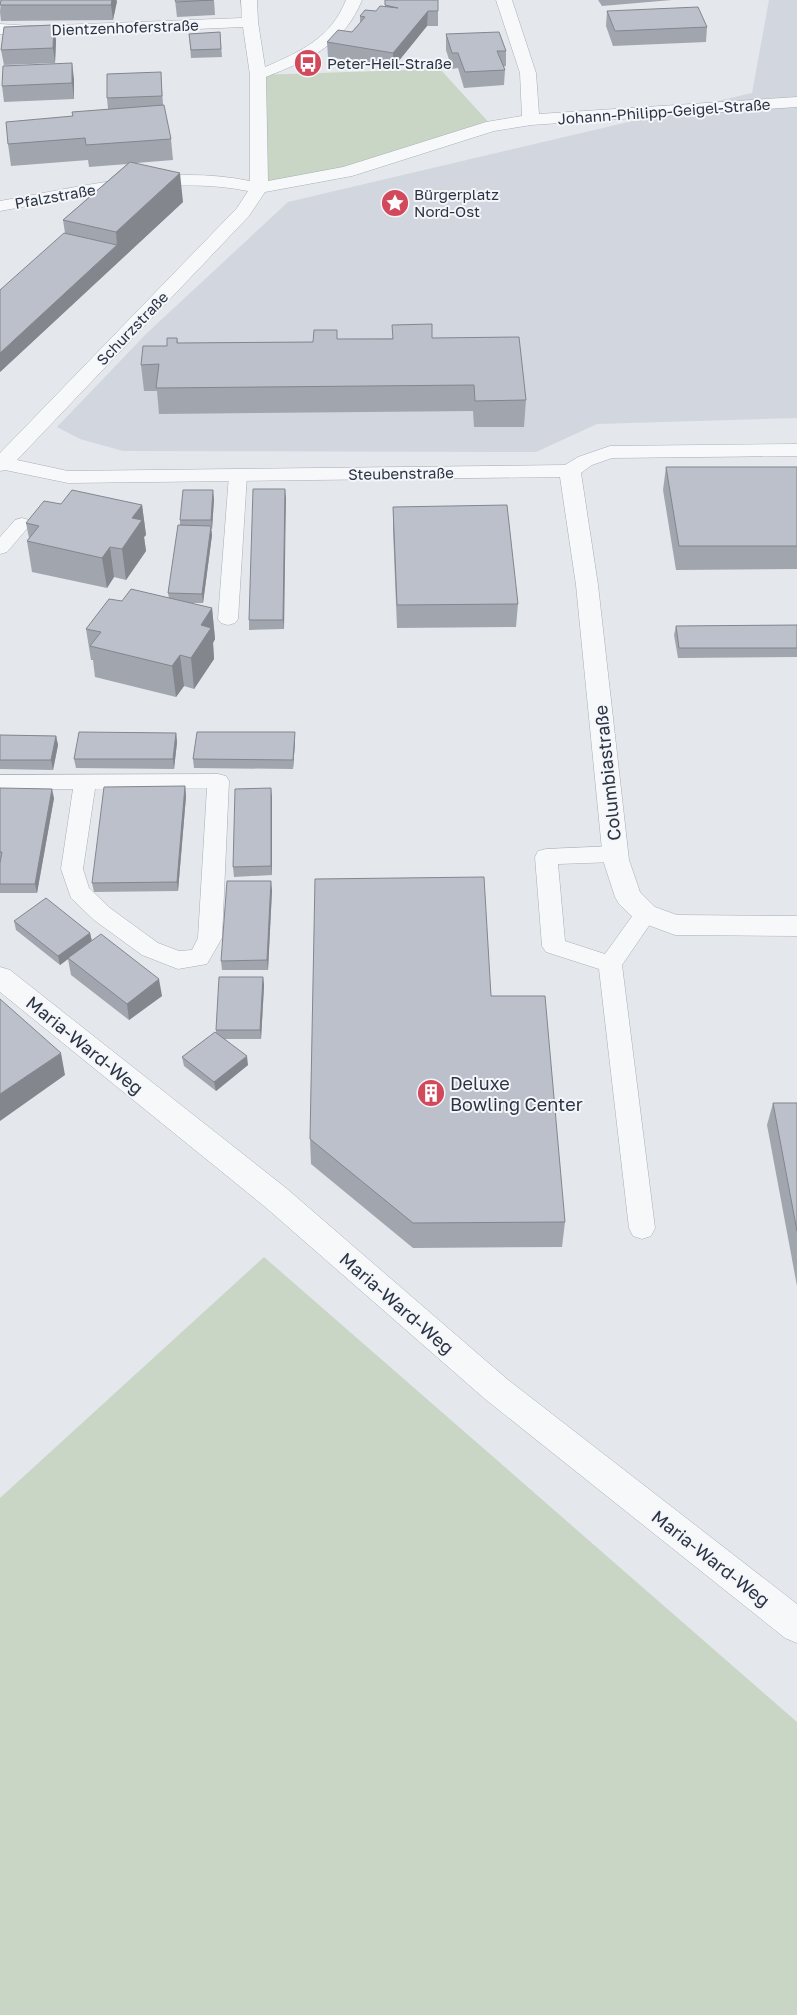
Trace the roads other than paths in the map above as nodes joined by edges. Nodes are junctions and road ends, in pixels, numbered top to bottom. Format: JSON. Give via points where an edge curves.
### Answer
{"nodes":[{"id":1,"x":249,"y":0,"type":"edge"},
{"id":2,"x":354,"y":0,"type":"edge"},
{"id":3,"x":504,"y":0,"type":"edge"},
{"id":4,"x":250,"y":22,"type":"junction"},
{"id":5,"x":0,"y":29,"type":"edge"},
{"id":6,"x":258,"y":74,"type":"junction"},
{"id":7,"x":797,"y":102,"type":"edge"},
{"id":8,"x":531,"y":120,"type":"junction"},
{"id":9,"x":259,"y":188,"type":"junction"},
{"id":10,"x":0,"y":206,"type":"edge"},
{"id":11,"x":797,"y":450,"type":"edge"},
{"id":12,"x":1,"y":464,"type":"edge"},
{"id":13,"x":570,"y":472,"type":"junction"},
{"id":14,"x":238,"y":475,"type":"junction"},
{"id":15,"x":22,"y":524,"type":"dead end"},
{"id":16,"x":0,"y":548,"type":"edge"},
{"id":17,"x":228,"y":619,"type":"dead end"},
{"id":18,"x":86,"y":781,"type":"junction"},
{"id":19,"x":0,"y":782,"type":"edge"},
{"id":20,"x":616,"y":854,"type":"junction"},
{"id":21,"x":646,"y":914,"type":"junction"},
{"id":22,"x":797,"y":926,"type":"edge"},
{"id":23,"x":610,"y":964,"type":"junction"},
{"id":24,"x":0,"y":977,"type":"edge"},
{"id":25,"x":642,"y":1228,"type":"dead end"},
{"id":26,"x":797,"y":1626,"type":"edge"}],
"edges":[{"from":1,"to":4,"type":"street"},
{"from":2,"to":6,"type":"street","via":[[351,12],[331,36],[300,58]]},
{"from":3,"to":8,"type":"street","via":[[528,72]]},
{"from":4,"to":5,"type":"street","name":"Dientzenhoferstraße","via":[[32,31]]},
{"from":4,"to":6,"type":"street"},
{"from":6,"to":9,"type":"street"},
{"from":7,"to":8,"type":"street","name":"Johann-Philipp-Geigel-Straße"},
{"from":8,"to":9,"type":"street","via":[[492,126],[346,172]]},
{"from":9,"to":10,"type":"street","name":"Pfalzstraße","via":[[193,179],[102,188]]},
{"from":9,"to":12,"type":"street","name":"Schurzstraße","via":[[243,212]]},
{"from":11,"to":13,"type":"street","via":[[610,452],[585,461]]},
{"from":12,"to":14,"type":"street","name":"Steubenstraße","via":[[68,477]]},
{"from":13,"to":14,"type":"street","name":"Steubenstraße"},
{"from":13,"to":20,"type":"street","name":"Columbiastraße","via":[[587,585]]},
{"from":14,"to":17,"type":"lane"},
{"from":15,"to":16,"type":"lane"},
{"from":18,"to":18,"type":"lane","via":[[218,781],[210,938],[199,958],[178,960],[150,949],[102,914],[79,892],[72,869]]},
{"from":18,"to":19,"type":"lane"},
{"from":20,"to":21,"type":"street","name":"Columbiastraße","via":[[628,897]]},
{"from":20,"to":23,"type":"lane","via":[[546,857],[554,946]]},
{"from":21,"to":22,"type":"street","name":"Columbiastraße","via":[[675,925]]},
{"from":21,"to":23,"type":"lane"},
{"from":23,"to":25,"type":"lane"},
{"from":24,"to":26,"type":"street","name":"Maria-Ward-Weg","via":[[275,1197],[496,1389]]}]}
